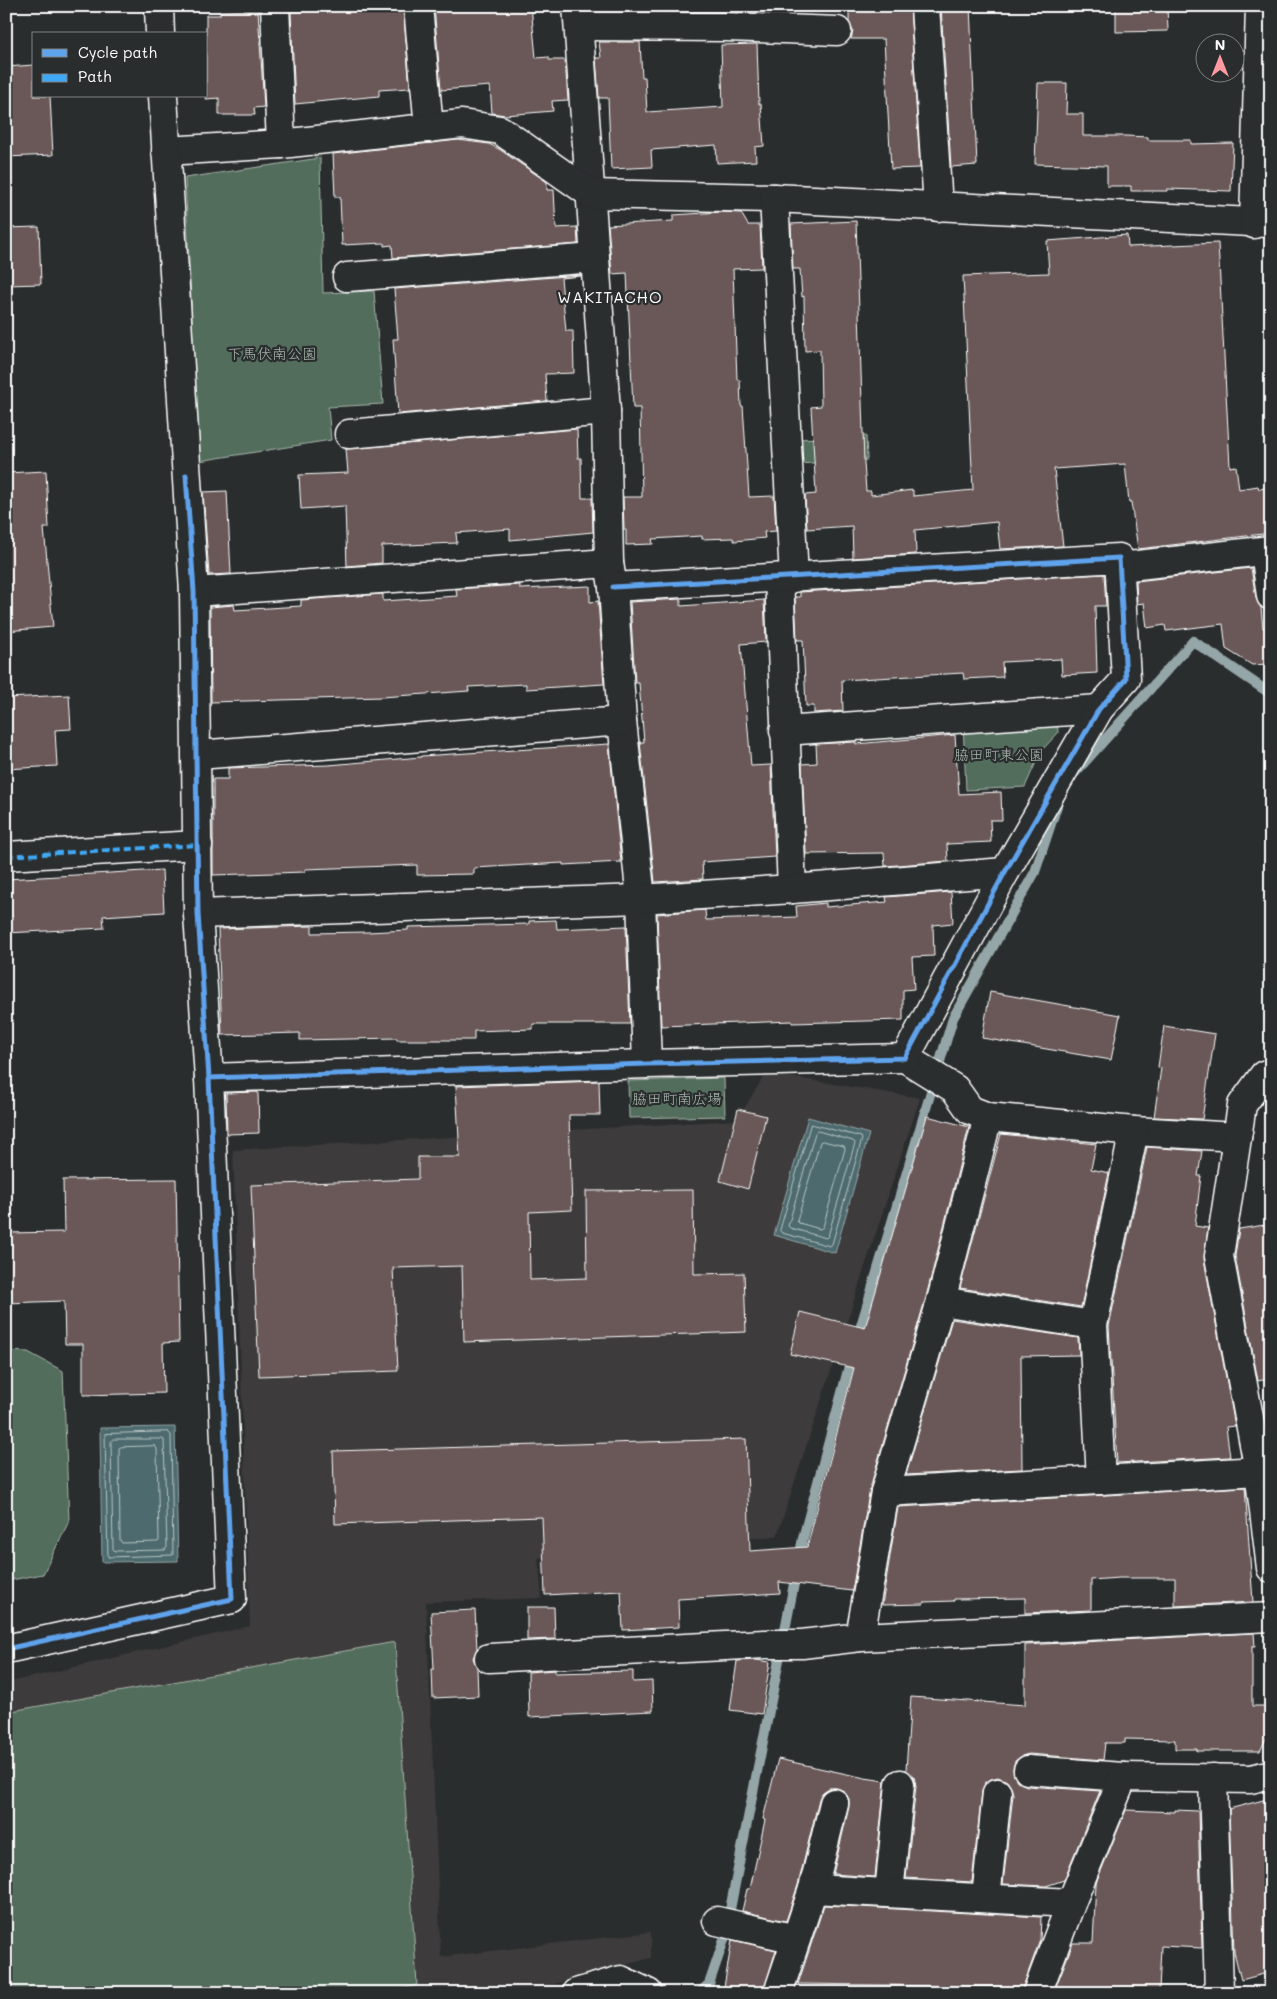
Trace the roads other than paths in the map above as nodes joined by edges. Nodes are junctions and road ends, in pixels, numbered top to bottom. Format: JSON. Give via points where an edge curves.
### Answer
{"nodes":[{"id":1,"x":159,"y":6,"type":"edge"},
{"id":2,"x":275,"y":6,"type":"edge"},
{"id":3,"x":418,"y":6,"type":"edge"},
{"id":4,"x":925,"y":6,"type":"edge"},
{"id":5,"x":1260,"y":6,"type":"edge"},
{"id":6,"x":578,"y":16,"type":"edge"},
{"id":7,"x":725,"y":17,"type":"edge"},
{"id":8,"x":837,"y":31,"type":"dead end"},
{"id":9,"x":160,"y":32,"type":"edge"},
{"id":10,"x":163,"y":98,"type":"edge"},
{"id":11,"x":428,"y":128,"type":"junction"},
{"id":12,"x":281,"y":144,"type":"junction"},
{"id":13,"x":166,"y":151,"type":"junction"},
{"id":14,"x":591,"y":194,"type":"junction"},
{"id":15,"x":774,"y":198,"type":"junction"},
{"id":16,"x":938,"y":207,"type":"junction"},
{"id":17,"x":1262,"y":223,"type":"edge"},
{"id":18,"x":595,"y":258,"type":"junction"},
{"id":19,"x":347,"y":277,"type":"dead end"},
{"id":20,"x":606,"y":411,"type":"junction"},
{"id":21,"x":349,"y":434,"type":"dead end"},
{"id":22,"x":1268,"y":550,"type":"edge"},
{"id":23,"x":1120,"y":567,"type":"junction"},
{"id":24,"x":611,"y":575,"type":"junction"},
{"id":25,"x":786,"y":578,"type":"junction"},
{"id":26,"x":194,"y":592,"type":"junction"},
{"id":27,"x":1271,"y":596,"type":"edge"},
{"id":28,"x":1099,"y":710,"type":"junction"},
{"id":29,"x":622,"y":721,"type":"junction"},
{"id":30,"x":784,"y":731,"type":"junction"},
{"id":31,"x":198,"y":755,"type":"junction"},
{"id":32,"x":198,"y":845,"type":"junction"},
{"id":33,"x":6,"y":856,"type":"edge"},
{"id":34,"x":1006,"y":872,"type":"junction"},
{"id":35,"x":792,"y":889,"type":"junction"},
{"id":36,"x":641,"y":899,"type":"junction"},
{"id":37,"x":198,"y":914,"type":"junction"},
{"id":38,"x":910,"y":1062,"type":"junction"},
{"id":39,"x":647,"y":1064,"type":"junction"},
{"id":40,"x":1271,"y":1073,"type":"edge"},
{"id":41,"x":209,"y":1078,"type":"junction"},
{"id":42,"x":988,"y":1117,"type":"junction"},
{"id":43,"x":1134,"y":1131,"type":"junction"},
{"id":44,"x":1237,"y":1137,"type":"junction"},
{"id":45,"x":942,"y":1301,"type":"junction"},
{"id":46,"x":1093,"y":1325,"type":"junction"},
{"id":47,"x":1259,"y":1471,"type":"junction"},
{"id":48,"x":1101,"y":1480,"type":"junction"},
{"id":49,"x":885,"y":1492,"type":"junction"},
{"id":50,"x":1271,"y":1568,"type":"edge"},
{"id":51,"x":1271,"y":1617,"type":"edge"},
{"id":52,"x":860,"y":1637,"type":"junction"},
{"id":53,"x":6,"y":1649,"type":"edge"},
{"id":54,"x":489,"y":1658,"type":"dead end"},
{"id":55,"x":1028,"y":1770,"type":"dead end"},
{"id":56,"x":1271,"y":1774,"type":"edge"},
{"id":57,"x":1123,"y":1777,"type":"junction"},
{"id":58,"x":1213,"y":1778,"type":"junction"},
{"id":59,"x":900,"y":1784,"type":"dead end"},
{"id":60,"x":997,"y":1793,"type":"dead end"},
{"id":61,"x":834,"y":1803,"type":"dead end"},
{"id":62,"x":813,"y":1888,"type":"junction"},
{"id":63,"x":889,"y":1893,"type":"junction"},
{"id":64,"x":986,"y":1898,"type":"junction"},
{"id":65,"x":1071,"y":1903,"type":"junction"},
{"id":66,"x":726,"y":1923,"type":"dead end"},
{"id":67,"x":796,"y":1939,"type":"junction"},
{"id":68,"x":576,"y":1993,"type":"edge"},
{"id":69,"x":648,"y":1993,"type":"edge"},
{"id":70,"x":778,"y":1993,"type":"edge"},
{"id":71,"x":1037,"y":1993,"type":"edge"},
{"id":72,"x":1219,"y":1993,"type":"edge"}],
"edges":[{"from":1,"to":9,"type":"street"},
{"from":2,"to":12,"type":"street"},
{"from":3,"to":11,"type":"street"},
{"from":4,"to":16,"type":"street"},
{"from":5,"to":17,"type":"street"},
{"from":6,"to":7,"type":"street"},
{"from":6,"to":14,"type":"street"},
{"from":7,"to":8,"type":"street"},
{"from":10,"to":13,"type":"street"},
{"from":11,"to":12,"type":"street"},
{"from":11,"to":14,"type":"street","via":[[462,124],[500,130]]},
{"from":12,"to":13,"type":"street"},
{"from":13,"to":26,"type":"street"},
{"from":14,"to":15,"type":"street"},
{"from":14,"to":18,"type":"street"},
{"from":15,"to":16,"type":"street"},
{"from":15,"to":25,"type":"street"},
{"from":16,"to":17,"type":"street"},
{"from":18,"to":19,"type":"street"},
{"from":18,"to":20,"type":"street"},
{"from":20,"to":21,"type":"street"},
{"from":20,"to":24,"type":"street"},
{"from":22,"to":23,"type":"street"},
{"from":22,"to":27,"type":"street"},
{"from":23,"to":25,"type":"street","via":[[1119,558]]},
{"from":23,"to":28,"type":"street","via":[[1126,679]]},
{"from":24,"to":25,"type":"street"},
{"from":24,"to":26,"type":"street"},
{"from":24,"to":29,"type":"street"},
{"from":25,"to":30,"type":"street"},
{"from":26,"to":31,"type":"street"},
{"from":28,"to":30,"type":"street"},
{"from":28,"to":34,"type":"street"},
{"from":29,"to":31,"type":"street"},
{"from":29,"to":36,"type":"street"},
{"from":30,"to":35,"type":"street"},
{"from":31,"to":32,"type":"street"},
{"from":32,"to":33,"type":"street"},
{"from":32,"to":37,"type":"street"},
{"from":34,"to":35,"type":"street"},
{"from":34,"to":38,"type":"street"},
{"from":35,"to":36,"type":"street"},
{"from":36,"to":37,"type":"street"},
{"from":36,"to":39,"type":"street"},
{"from":37,"to":41,"type":"street"},
{"from":38,"to":39,"type":"street"},
{"from":38,"to":42,"type":"street","via":[[955,1090],[970,1110]]},
{"from":39,"to":41,"type":"street"},
{"from":40,"to":44,"type":"street","via":[[1264,1075],[1242,1104]]},
{"from":41,"to":53,"type":"street","via":[[232,1599]]},
{"from":42,"to":43,"type":"street"},
{"from":42,"to":45,"type":"street"},
{"from":43,"to":44,"type":"street"},
{"from":43,"to":46,"type":"street"},
{"from":44,"to":47,"type":"street","via":[[1219,1256]]},
{"from":45,"to":46,"type":"street"},
{"from":45,"to":49,"type":"street"},
{"from":46,"to":48,"type":"street"},
{"from":47,"to":48,"type":"street"},
{"from":47,"to":50,"type":"street"},
{"from":48,"to":49,"type":"street"},
{"from":49,"to":52,"type":"street"},
{"from":51,"to":52,"type":"street"},
{"from":52,"to":54,"type":"street","via":[[802,1644]]},
{"from":55,"to":57,"type":"street"},
{"from":56,"to":58,"type":"street","via":[[1251,1779]]},
{"from":57,"to":58,"type":"street"},
{"from":57,"to":65,"type":"street"},
{"from":58,"to":72,"type":"street"},
{"from":59,"to":63,"type":"street"},
{"from":60,"to":64,"type":"street"},
{"from":61,"to":62,"type":"street"},
{"from":62,"to":63,"type":"street"},
{"from":62,"to":67,"type":"street"},
{"from":63,"to":64,"type":"street"},
{"from":64,"to":65,"type":"street"},
{"from":65,"to":71,"type":"street"},
{"from":66,"to":67,"type":"street"},
{"from":67,"to":70,"type":"street"},
{"from":68,"to":69,"type":"street","via":[[621,1980]]}]}
